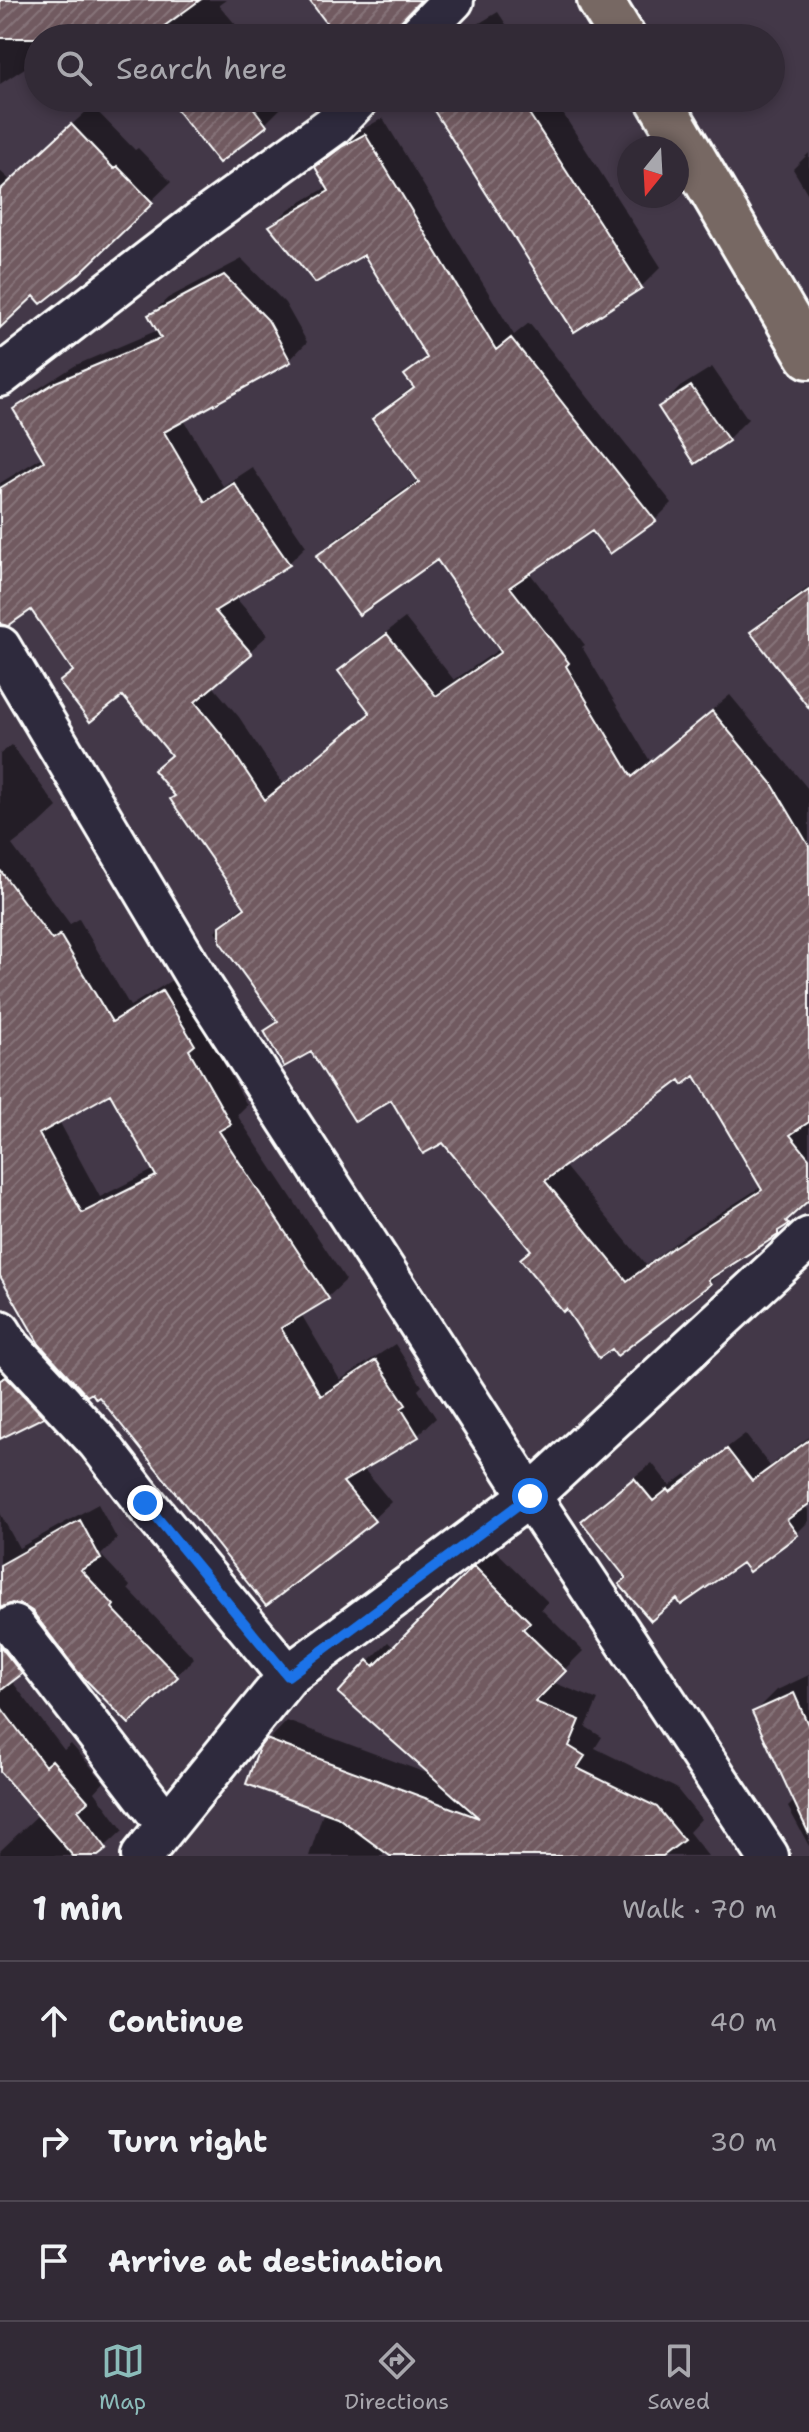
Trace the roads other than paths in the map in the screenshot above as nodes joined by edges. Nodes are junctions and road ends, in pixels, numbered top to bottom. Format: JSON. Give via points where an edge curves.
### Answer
{"nodes":[{"id":1,"x":453,"y":0,"type":"edge"},
{"id":2,"x":600,"y":0,"type":"edge"},
{"id":3,"x":430,"y":24,"type":"edge"},
{"id":4,"x":615,"y":24,"type":"edge"},
{"id":5,"x":346,"y":112,"type":"edge"},
{"id":6,"x":666,"y":112,"type":"edge"},
{"id":7,"x":809,"y":356,"type":"edge"},
{"id":8,"x":0,"y":376,"type":"edge"},
{"id":9,"x":0,"y":647,"type":"edge"},
{"id":10,"x":809,"y":1238,"type":"edge"},
{"id":11,"x":0,"y":1331,"type":"edge"},
{"id":12,"x":530,"y":1496,"type":"junction"},
{"id":13,"x":14,"y":1626,"type":"dead end"},
{"id":14,"x":288,"y":1676,"type":"junction"},
{"id":15,"x":167,"y":1825,"type":"junction"},
{"id":16,"x":142,"y":1856,"type":"edge"},
{"id":17,"x":768,"y":1856,"type":"edge"}],
"edges":[{"from":1,"to":3,"type":"street"},
{"from":2,"to":4,"type":"highway"},
{"from":5,"to":8,"type":"street"},
{"from":6,"to":7,"type":"highway"},
{"from":9,"to":12,"type":"street","via":[[199,982]]},
{"from":10,"to":12,"type":"street"},
{"from":11,"to":14,"type":"street","via":[[98,1442]]},
{"from":12,"to":14,"type":"street"},
{"from":12,"to":17,"type":"street"},
{"from":13,"to":15,"type":"street"},
{"from":14,"to":15,"type":"street"},
{"from":15,"to":16,"type":"street"}]}
